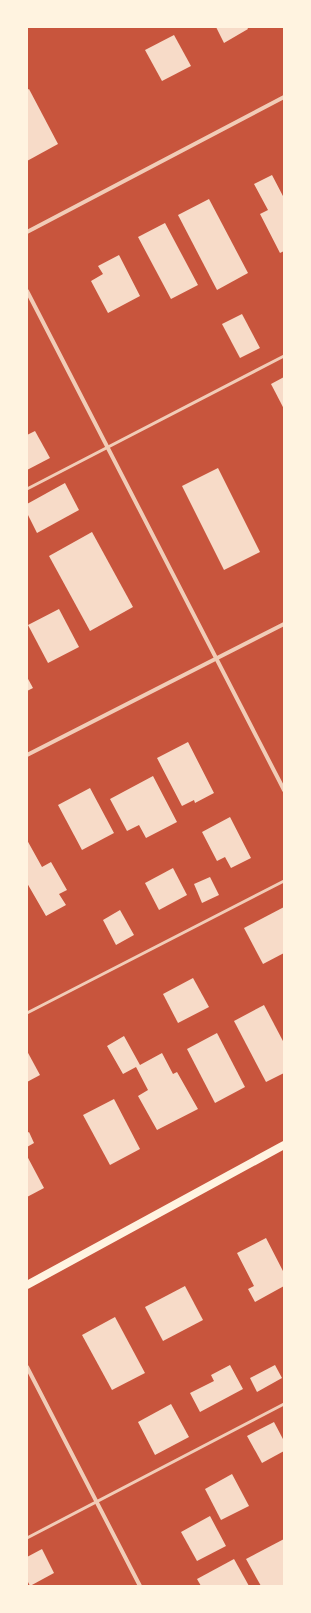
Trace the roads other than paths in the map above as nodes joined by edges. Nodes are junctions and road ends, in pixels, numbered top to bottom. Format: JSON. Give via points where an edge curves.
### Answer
{"nodes":[{"id":1,"x":284,"y":97,"type":"edge"},
{"id":2,"x":27,"y":232,"type":"edge"},
{"id":3,"x":27,"y":291,"type":"edge"},
{"id":4,"x":284,"y":356,"type":"edge"},
{"id":5,"x":107,"y":447,"type":"junction"},
{"id":6,"x":27,"y":489,"type":"edge"},
{"id":7,"x":284,"y":624,"type":"edge"},
{"id":8,"x":216,"y":659,"type":"junction"},
{"id":9,"x":27,"y":754,"type":"edge"},
{"id":10,"x":284,"y":790,"type":"edge"},
{"id":11,"x":284,"y":881,"type":"edge"},
{"id":12,"x":27,"y":1013,"type":"edge"},
{"id":13,"x":284,"y":1145,"type":"edge"},
{"id":14,"x":27,"y":1285,"type":"edge"},
{"id":15,"x":27,"y":1367,"type":"edge"},
{"id":16,"x":284,"y":1404,"type":"edge"},
{"id":17,"x":96,"y":1502,"type":"junction"},
{"id":18,"x":27,"y":1538,"type":"edge"},
{"id":19,"x":140,"y":1586,"type":"edge"}],
"edges":[{"from":1,"to":2,"type":"street"},
{"from":3,"to":5,"type":"street"},
{"from":4,"to":5,"type":"lane"},
{"from":5,"to":6,"type":"lane"},
{"from":5,"to":8,"type":"street"},
{"from":7,"to":8,"type":"street"},
{"from":8,"to":9,"type":"street"},
{"from":8,"to":10,"type":"street"},
{"from":11,"to":12,"type":"lane"},
{"from":13,"to":14,"type":"main road"},
{"from":15,"to":17,"type":"street"},
{"from":16,"to":17,"type":"lane"},
{"from":17,"to":18,"type":"lane"},
{"from":17,"to":19,"type":"street"}]}
